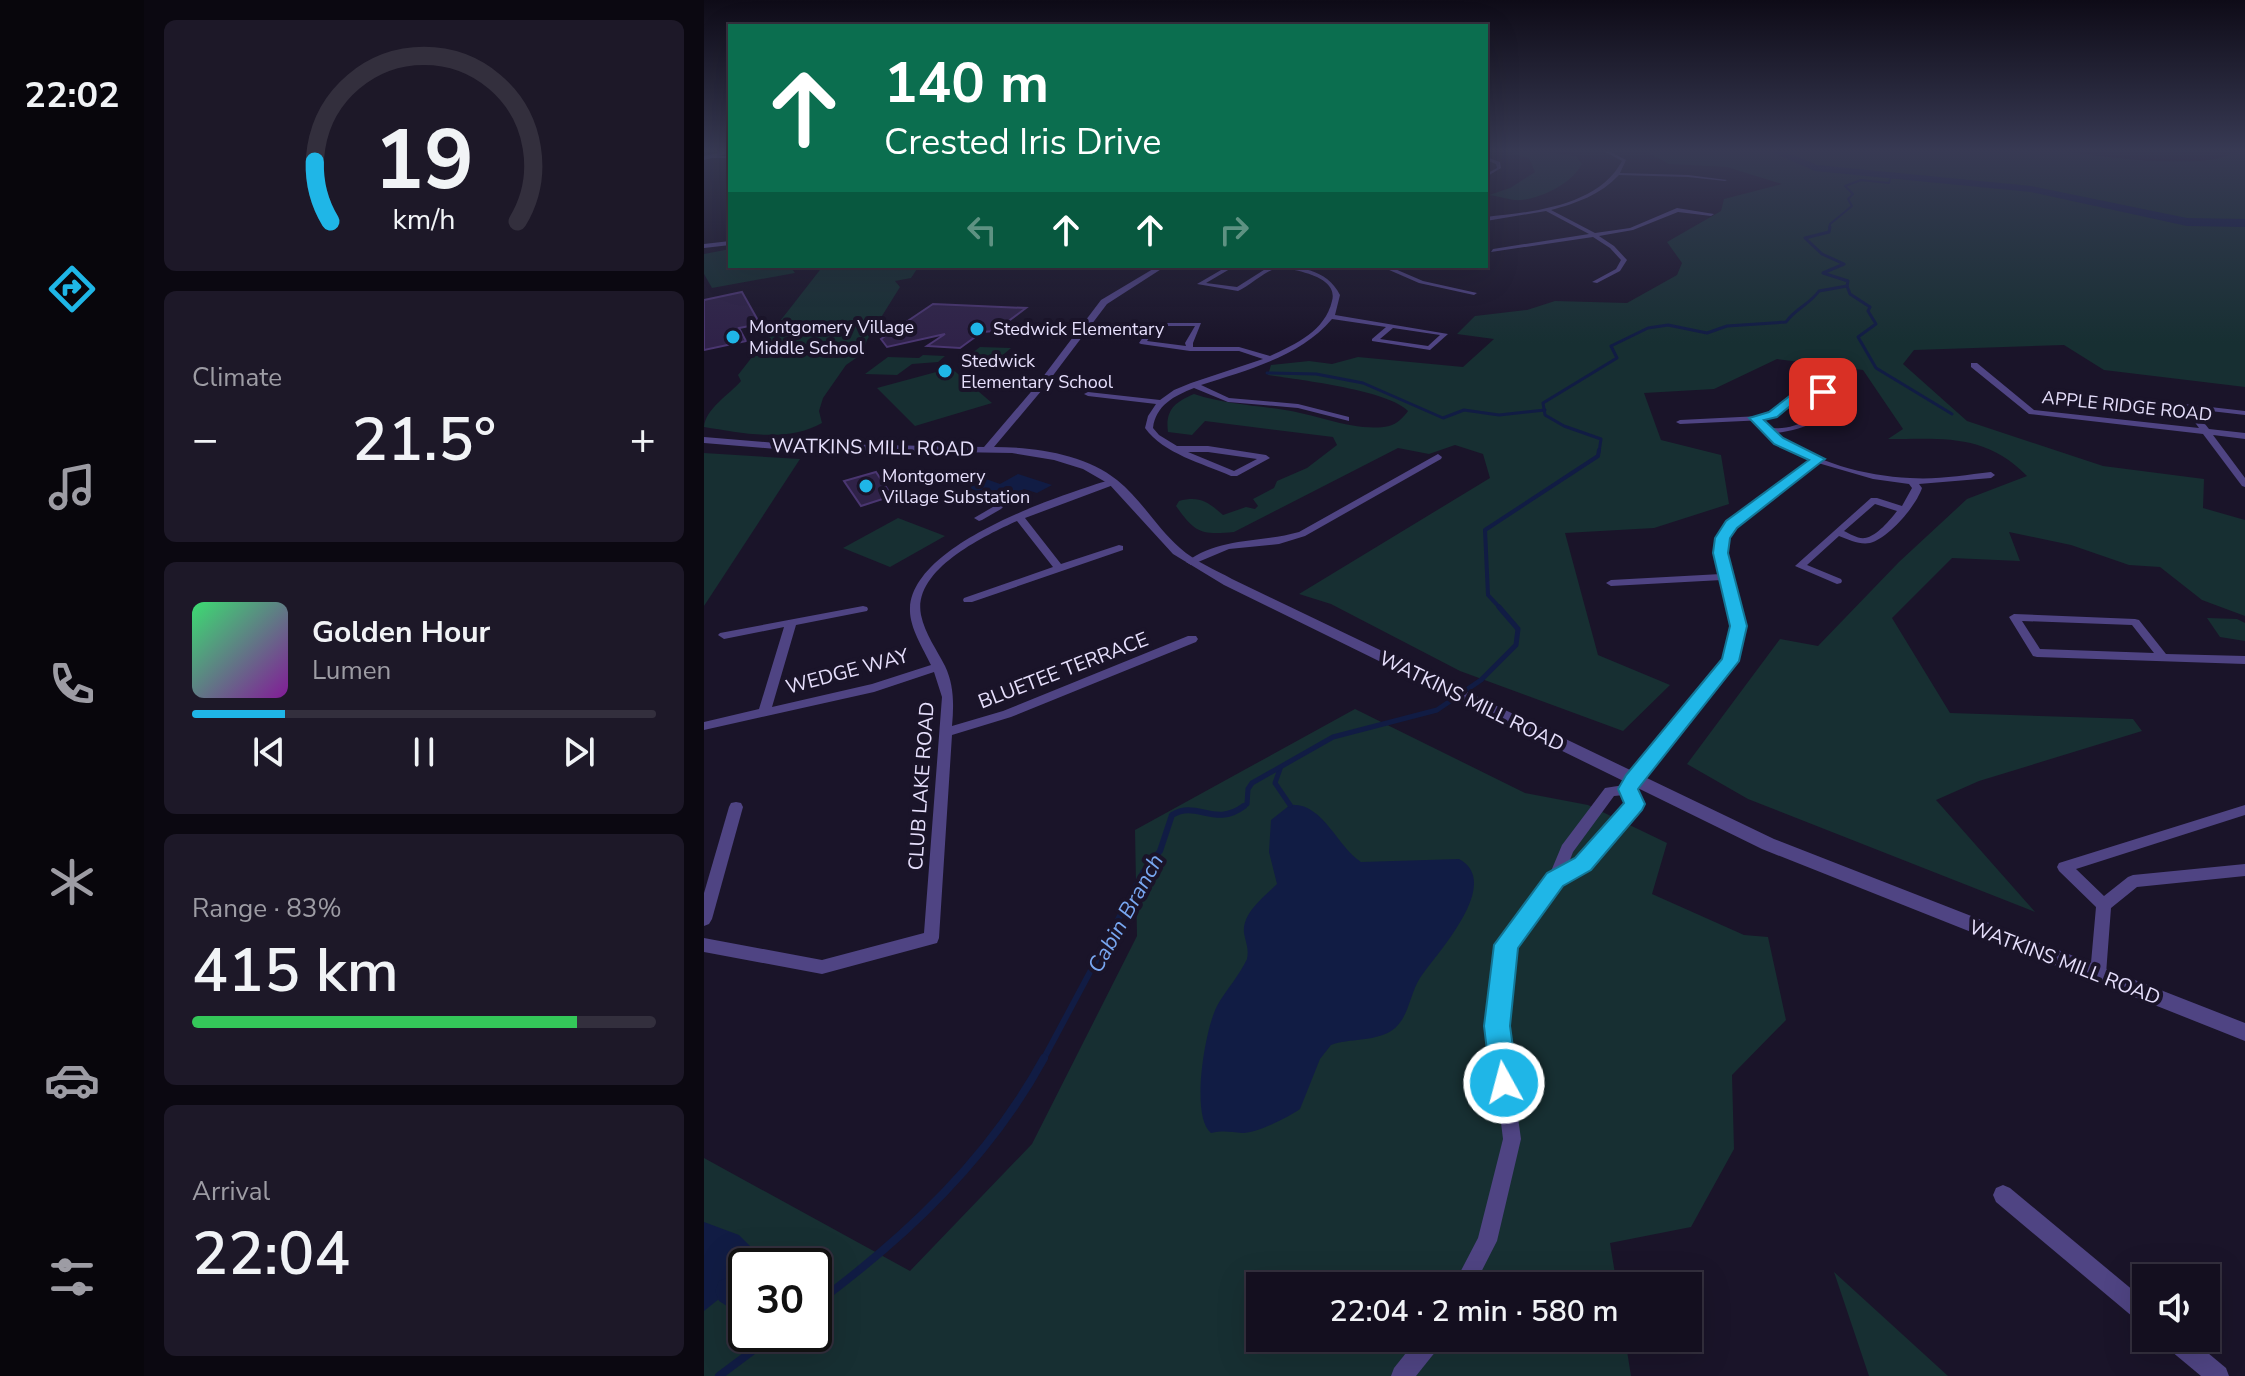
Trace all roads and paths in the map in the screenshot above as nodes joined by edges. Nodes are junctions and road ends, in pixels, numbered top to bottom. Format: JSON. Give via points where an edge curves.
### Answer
{"nodes":[{"id":1,"x":1515,"y":214,"type":"edge"},
{"id":2,"x":1554,"y":214,"type":"edge"},
{"id":3,"x":1668,"y":214,"type":"edge"},
{"id":4,"x":1488,"y":218,"type":"edge"},
{"id":5,"x":1591,"y":236,"type":"junction"},
{"id":6,"x":728,"y":243,"type":"edge"},
{"id":7,"x":704,"y":246,"type":"edge"},
{"id":8,"x":1493,"y":251,"type":"dead end"},
{"id":9,"x":1160,"y":268,"type":"edge"},
{"id":10,"x":1228,"y":268,"type":"edge"},
{"id":11,"x":1271,"y":268,"type":"edge"},
{"id":12,"x":1279,"y":268,"type":"edge"},
{"id":13,"x":1388,"y":268,"type":"edge"},
{"id":14,"x":1595,"y":282,"type":"dead end"},
{"id":15,"x":1474,"y":293,"type":"dead end"},
{"id":16,"x":1333,"y":317,"type":"junction"},
{"id":17,"x":1391,"y":326,"type":"junction"},
{"id":18,"x":1190,"y":349,"type":"junction"},
{"id":19,"x":1269,"y":358,"type":"junction"},
{"id":20,"x":1974,"y":365,"type":"dead end"},
{"id":21,"x":1194,"y":385,"type":"junction"},
{"id":22,"x":1088,"y":394,"type":"dead end"},
{"id":23,"x":1161,"y":402,"type":"junction"},
{"id":24,"x":2245,"y":413,"type":"edge"},
{"id":25,"x":1755,"y":418,"type":"junction"},
{"id":26,"x":1346,"y":419,"type":"dead end"},
{"id":27,"x":1680,"y":422,"type":"dead end"},
{"id":28,"x":1768,"y":431,"type":"junction"},
{"id":29,"x":2204,"y":431,"type":"junction"},
{"id":30,"x":2245,"y":436,"type":"edge"},
{"id":31,"x":704,"y":440,"type":"edge"},
{"id":32,"x":987,"y":449,"type":"junction"},
{"id":33,"x":1175,"y":449,"type":"junction"},
{"id":34,"x":1438,"y":457,"type":"dead end"},
{"id":35,"x":1818,"y":459,"type":"junction"},
{"id":36,"x":1991,"y":475,"type":"dead end"},
{"id":37,"x":1912,"y":481,"type":"junction"},
{"id":38,"x":1113,"y":482,"type":"junction"},
{"id":39,"x":2245,"y":484,"type":"edge"},
{"id":40,"x":998,"y":507,"type":"dead end"},
{"id":41,"x":1903,"y":510,"type":"junction"},
{"id":42,"x":1019,"y":517,"type":"junction"},
{"id":43,"x":979,"y":518,"type":"dead end"},
{"id":44,"x":1837,"y":532,"type":"junction"},
{"id":45,"x":1119,"y":548,"type":"dead end"},
{"id":46,"x":1191,"y":562,"type":"junction"},
{"id":47,"x":1059,"y":568,"type":"junction"},
{"id":48,"x":1726,"y":577,"type":"junction"},
{"id":49,"x":1837,"y":581,"type":"dead end"},
{"id":50,"x":1611,"y":583,"type":"dead end"},
{"id":51,"x":968,"y":600,"type":"dead end"},
{"id":52,"x":863,"y":609,"type":"dead end"},
{"id":53,"x":791,"y":623,"type":"junction"},
{"id":54,"x":724,"y":635,"type":"dead end"},
{"id":55,"x":1192,"y":639,"type":"dead end"},
{"id":56,"x":2163,"y":657,"type":"junction"},
{"id":57,"x":2245,"y":660,"type":"edge"},
{"id":58,"x":939,"y":666,"type":"junction"},
{"id":59,"x":764,"y":713,"type":"junction"},
{"id":60,"x":704,"y":726,"type":"edge"},
{"id":61,"x":947,"y":732,"type":"junction"},
{"id":62,"x":1631,"y":785,"type":"junction"},
{"id":63,"x":736,"y":807,"type":"dead end"},
{"id":64,"x":2245,"y":810,"type":"edge"},
{"id":65,"x":712,"y":868,"type":"edge"},
{"id":66,"x":2245,"y":870,"type":"edge"},
{"id":67,"x":1555,"y":879,"type":"junction"},
{"id":68,"x":2104,"y":905,"type":"junction"},
{"id":69,"x":704,"y":919,"type":"edge"},
{"id":70,"x":704,"y":945,"type":"edge"},
{"id":71,"x":2098,"y":974,"type":"junction"},
{"id":72,"x":2245,"y":1032,"type":"edge"},
{"id":73,"x":2003,"y":1195,"type":"dead end"},
{"id":74,"x":1470,"y":1272,"type":"edge"},
{"id":75,"x":2132,"y":1303,"type":"edge"},
{"id":76,"x":1421,"y":1352,"type":"edge"},
{"id":77,"x":2190,"y":1352,"type":"edge"},
{"id":78,"x":1402,"y":1376,"type":"edge"},
{"id":79,"x":2218,"y":1376,"type":"edge"}],
"edges":[{"from":1,"to":4,"type":"street"},
{"from":2,"to":5,"type":"street"},
{"from":3,"to":5,"type":"street","via":[[1640,227]]},
{"from":5,"to":8,"type":"street"},
{"from":5,"to":14,"type":"street","via":[[1619,251],[1624,260],[1618,270]]},
{"from":6,"to":7,"type":"street"},
{"from":9,"to":32,"type":"street","via":[[1104,302]]},
{"from":10,"to":11,"type":"street","via":[[1200,284],[1238,289]]},
{"from":12,"to":16,"type":"street","via":[[1313,274],[1333,285]]},
{"from":13,"to":15,"type":"street","via":[[1421,282]]},
{"from":16,"to":17,"type":"street"},
{"from":16,"to":19,"type":"street","via":[[1302,343]]},
{"from":17,"to":17,"type":"street","via":[[1418,330],[1445,334],[1430,348],[1374,340]]},
{"from":18,"to":18,"type":"street","via":[[1154,343],[1143,343],[1155,324],[1199,324]]},
{"from":18,"to":19,"type":"street","via":[[1239,349]]},
{"from":19,"to":21,"type":"street"},
{"from":20,"to":29,"type":"street","name":"APPLE RIDGE ROAD","via":[[2032,412]]},
{"from":21,"to":23,"type":"street"},
{"from":21,"to":26,"type":"street","via":[[1228,400],[1298,406]]},
{"from":22,"to":23,"type":"street"},
{"from":23,"to":33,"type":"street","via":[[1149,428]]},
{"from":24,"to":29,"type":"street","via":[[2187,406]]},
{"from":25,"to":27,"type":"street"},
{"from":25,"to":28,"type":"street"},
{"from":25,"to":28,"type":"street","via":[[1773,414],[1805,387],[1840,396],[1813,424]]},
{"from":28,"to":35,"type":"street"},
{"from":29,"to":30,"type":"street","name":"APPLE RIDGE ROAD"},
{"from":29,"to":39,"type":"street"},
{"from":31,"to":32,"type":"street","name":"WATKINS MILL ROAD"},
{"from":32,"to":38,"type":"street","name":"WATKINS MILL ROAD","via":[[1056,457]]},
{"from":33,"to":33,"type":"street","via":[[1234,474],[1266,458],[1208,449]]},
{"from":34,"to":46,"type":"street","via":[[1310,531],[1279,541],[1227,546]]},
{"from":35,"to":37,"type":"street"},
{"from":35,"to":48,"type":"street","via":[[1726,531],[1721,553]]},
{"from":36,"to":37,"type":"street"},
{"from":37,"to":41,"type":"street","via":[[1917,495]]},
{"from":38,"to":42,"type":"street","name":"CLUB LAKE ROAD"},
{"from":38,"to":46,"type":"street","name":"WATKINS MILL ROAD"},
{"from":40,"to":43,"type":"street"},
{"from":41,"to":44,"type":"street","via":[[1867,540]]},
{"from":41,"to":44,"type":"street","via":[[1874,500]]},
{"from":42,"to":47,"type":"street"},
{"from":42,"to":58,"type":"street","name":"CLUB LAKE ROAD","via":[[961,547],[924,582],[915,609]]},
{"from":44,"to":49,"type":"street","via":[[1800,566]]},
{"from":45,"to":47,"type":"street"},
{"from":46,"to":62,"type":"street","name":"WATKINS MILL ROAD"},
{"from":47,"to":51,"type":"street"},
{"from":48,"to":50,"type":"street"},
{"from":48,"to":62,"type":"street","via":[[1738,626],[1731,661]]},
{"from":52,"to":53,"type":"street"},
{"from":53,"to":54,"type":"street"},
{"from":53,"to":59,"type":"street","name":"WEDGE WAY"},
{"from":55,"to":61,"type":"street","name":"BLUETEE TERRACE","via":[[1007,714]]},
{"from":56,"to":56,"type":"street","via":[[2037,653],[2014,617],[2135,622]]},
{"from":56,"to":57,"type":"street"},
{"from":58,"to":59,"type":"street","name":"WEDGE WAY","via":[[874,688]]},
{"from":58,"to":61,"type":"street","name":"CLUB LAKE ROAD","via":[[948,697]]},
{"from":59,"to":60,"type":"street","name":"WEDGE WAY"},
{"from":61,"to":70,"type":"street","name":"CLUB LAKE ROAD","via":[[931,938],[822,967]]},
{"from":62,"to":67,"type":"street","via":[[1610,792],[1567,849]]},
{"from":62,"to":67,"type":"street","via":[[1635,804],[1583,864]]},
{"from":62,"to":71,"type":"street","name":"WATKINS MILL ROAD"},
{"from":63,"to":65,"type":"street"},
{"from":64,"to":68,"type":"street","via":[[2064,867]]},
{"from":65,"to":69,"type":"street"},
{"from":66,"to":68,"type":"street","via":[[2133,881]]},
{"from":67,"to":74,"type":"street","via":[[1506,945],[1497,1026],[1512,1139],[1487,1241]]},
{"from":68,"to":71,"type":"street"},
{"from":71,"to":72,"type":"street","name":"WATKINS MILL ROAD"},
{"from":73,"to":75,"type":"street"},
{"from":76,"to":78,"type":"street"},
{"from":77,"to":79,"type":"street"}]}
